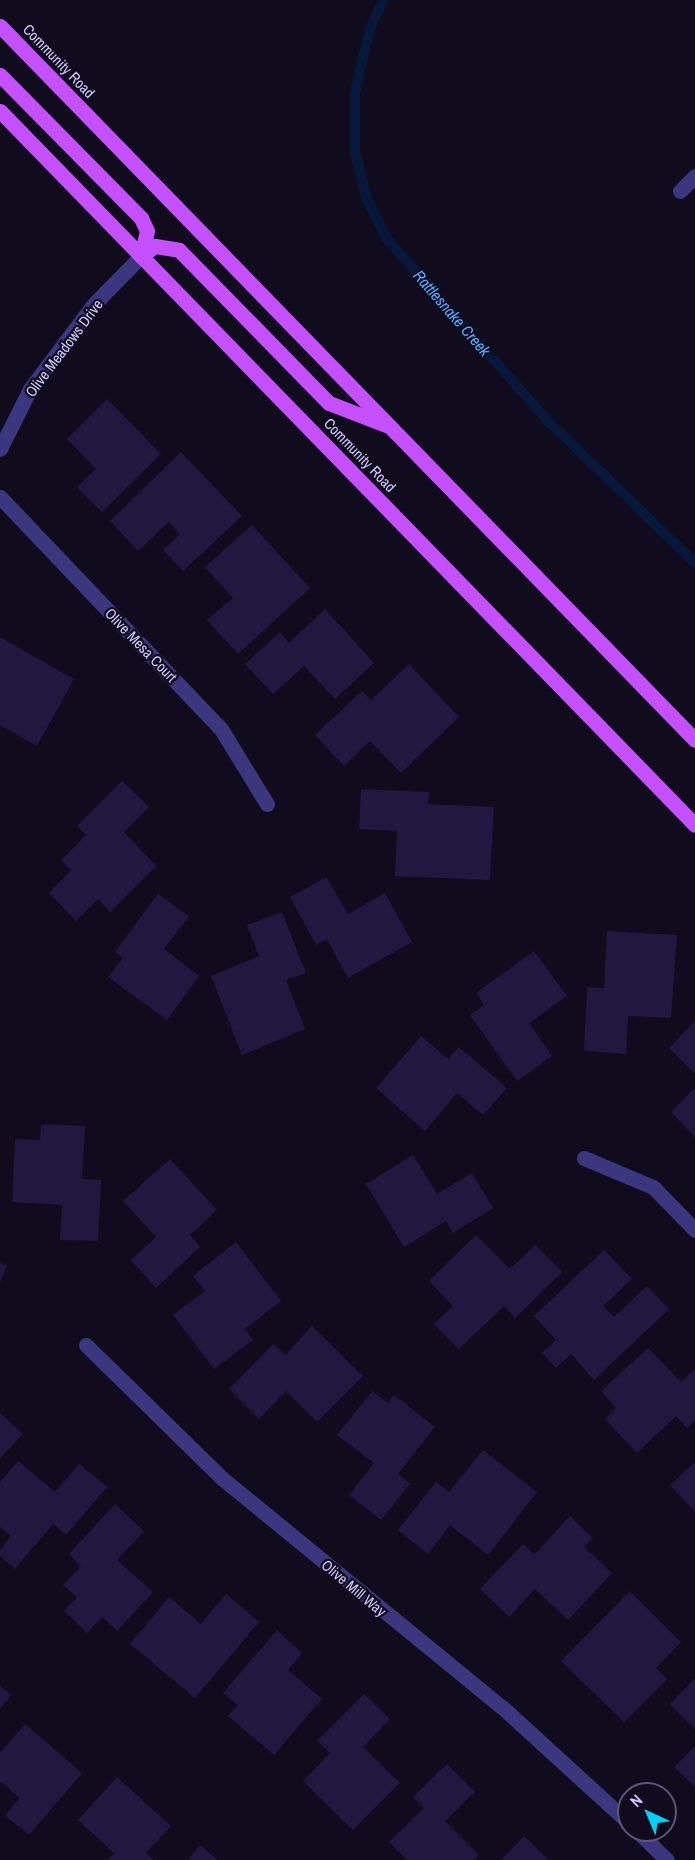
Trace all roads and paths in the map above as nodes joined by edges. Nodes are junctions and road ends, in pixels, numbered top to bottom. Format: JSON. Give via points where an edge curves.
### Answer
{"nodes":[{"id":1,"x":0,"y":26,"type":"edge"},
{"id":2,"x":0,"y":75,"type":"edge"},
{"id":3,"x":0,"y":111,"type":"edge"},
{"id":4,"x":695,"y":176,"type":"edge"},
{"id":5,"x":680,"y":191,"type":"dead end"},
{"id":6,"x":141,"y":255,"type":"junction"},
{"id":7,"x":389,"y":426,"type":"junction"},
{"id":8,"x":0,"y":449,"type":"edge"},
{"id":9,"x":0,"y":497,"type":"edge"},
{"id":10,"x":695,"y":740,"type":"edge"},
{"id":11,"x":267,"y":804,"type":"dead end"},
{"id":12,"x":695,"y":825,"type":"edge"},
{"id":13,"x":584,"y":1158,"type":"dead end"},
{"id":14,"x":695,"y":1230,"type":"edge"},
{"id":15,"x":87,"y":1345,"type":"dead end"},
{"id":16,"x":617,"y":1812,"type":"edge"},
{"id":17,"x":648,"y":1842,"type":"edge"},
{"id":18,"x":667,"y":1860,"type":"edge"}],
"edges":[{"from":1,"to":7,"type":"main road","name":"Community Road"},
{"from":2,"to":6,"type":"main road","via":[[141,218],[147,231]]},
{"from":3,"to":6,"type":"main road","name":"Community Road"},
{"from":4,"to":5,"type":"street"},
{"from":6,"to":7,"type":"main road","via":[[155,246],[179,250],[329,403]]},
{"from":6,"to":8,"type":"street","name":"Olive Meadows Drive","via":[[93,305],[30,389]]},
{"from":6,"to":12,"type":"main road","name":"Community Road"},
{"from":7,"to":10,"type":"main road","name":"Community Road"},
{"from":9,"to":11,"type":"street","name":"Olive Mesa Court","via":[[221,729]]},
{"from":13,"to":14,"type":"street","via":[[653,1187]]},
{"from":15,"to":16,"type":"street","name":"Olive Mill Way","via":[[223,1479],[502,1707]]},
{"from":17,"to":18,"type":"street"}]}
